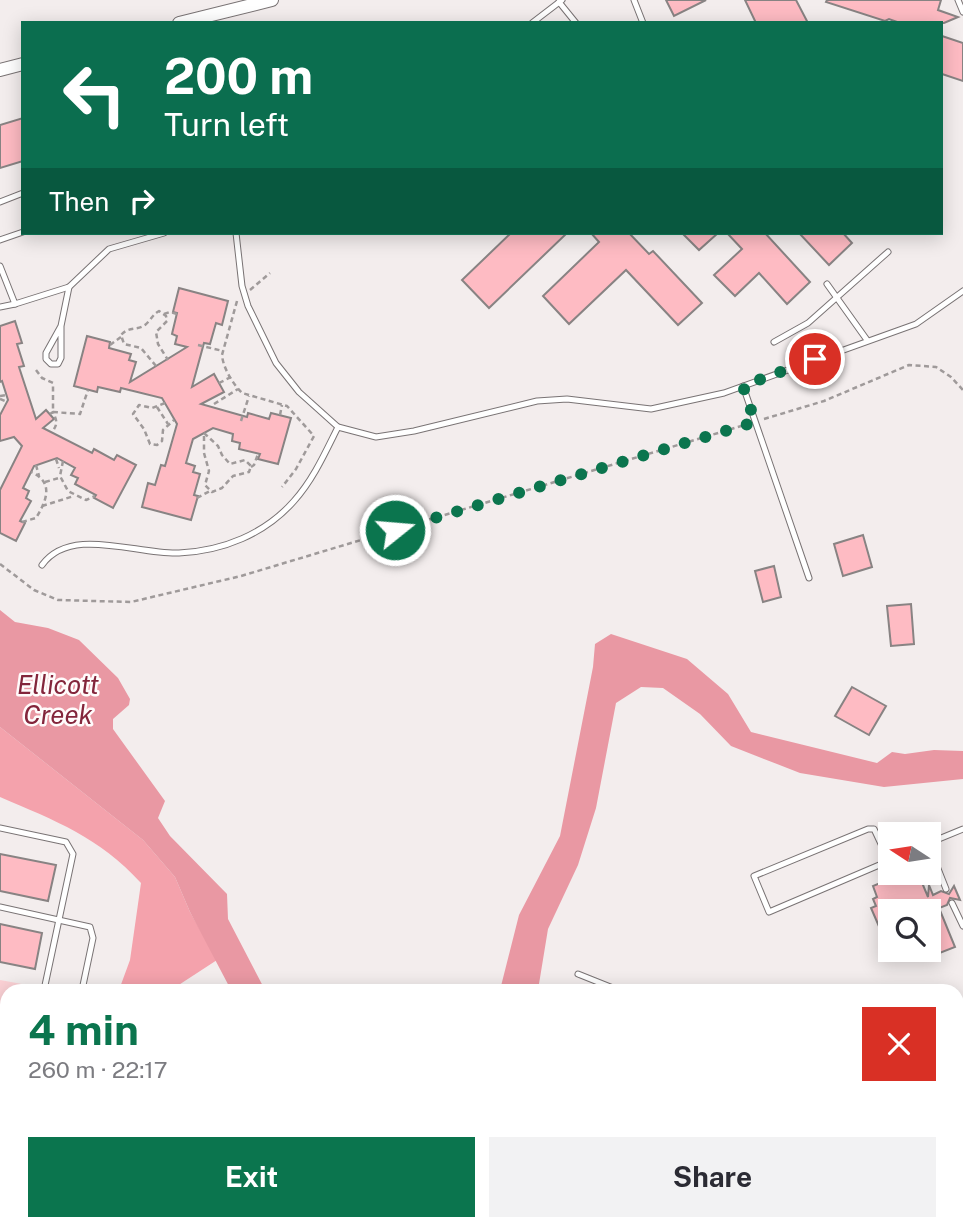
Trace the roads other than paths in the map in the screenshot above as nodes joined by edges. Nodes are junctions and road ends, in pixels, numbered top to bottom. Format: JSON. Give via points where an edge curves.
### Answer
{"nodes":[{"id":1,"x":272,"y":0,"type":"edge"},
{"id":2,"x":634,"y":0,"type":"edge"},
{"id":3,"x":958,"y":0,"type":"edge"},
{"id":4,"x":560,"y":1,"type":"edge"},
{"id":5,"x":963,"y":12,"type":"edge"},
{"id":6,"x":190,"y":21,"type":"edge"},
{"id":7,"x":535,"y":21,"type":"edge"},
{"id":8,"x":575,"y":21,"type":"edge"},
{"id":9,"x":642,"y":21,"type":"edge"},
{"id":10,"x":21,"y":65,"type":"edge"},
{"id":11,"x":0,"y":71,"type":"edge"},
{"id":12,"x":21,"y":194,"type":"edge"},
{"id":13,"x":0,"y":202,"type":"edge"},
{"id":14,"x":21,"y":233,"type":"edge"},
{"id":15,"x":236,"y":235,"type":"edge"},
{"id":16,"x":144,"y":236,"type":"edge"},
{"id":17,"x":0,"y":240,"type":"edge"},
{"id":18,"x":888,"y":252,"type":"dead end"},
{"id":19,"x":0,"y":266,"type":"edge"},
{"id":20,"x":827,"y":284,"type":"dead end"},
{"id":21,"x":69,"y":288,"type":"junction"},
{"id":22,"x":963,"y":291,"type":"edge"},
{"id":23,"x":837,"y":299,"type":"junction"},
{"id":24,"x":15,"y":304,"type":"junction"},
{"id":25,"x":0,"y":307,"type":"edge"},
{"id":26,"x":61,"y":326,"type":"junction"},
{"id":27,"x":867,"y":340,"type":"junction"},
{"id":28,"x":774,"y":342,"type":"dead end"},
{"id":29,"x":743,"y":386,"type":"junction"},
{"id":30,"x":338,"y":427,"type":"junction"},
{"id":31,"x":42,"y":565,"type":"dead end"},
{"id":32,"x":809,"y":578,"type":"dead end"},
{"id":33,"x":0,"y":828,"type":"edge"},
{"id":34,"x":963,"y":829,"type":"edge"},
{"id":35,"x":942,"y":839,"type":"edge"},
{"id":36,"x":890,"y":860,"type":"edge"},
{"id":37,"x":942,"y":879,"type":"edge"},
{"id":38,"x":946,"y":889,"type":"dead end"},
{"id":39,"x":952,"y":903,"type":"dead end"},
{"id":40,"x":0,"y":907,"type":"edge"},
{"id":41,"x":60,"y":919,"type":"junction"},
{"id":42,"x":963,"y":926,"type":"edge"},
{"id":43,"x":578,"y":974,"type":"dead end"},
{"id":44,"x":45,"y":984,"type":"edge"},
{"id":45,"x":83,"y":984,"type":"edge"},
{"id":46,"x":603,"y":984,"type":"edge"}],
"edges":[{"from":1,"to":6,"type":"street"},
{"from":2,"to":9,"type":"lane"},
{"from":3,"to":5,"type":"lane"},
{"from":4,"to":7,"type":"lane"},
{"from":4,"to":8,"type":"lane"},
{"from":10,"to":11,"type":"street"},
{"from":12,"to":13,"type":"lane"},
{"from":14,"to":17,"type":"lane"},
{"from":15,"to":30,"type":"lane","via":[[245,294],[263,339],[299,391]]},
{"from":16,"to":21,"type":"lane","via":[[109,249]]},
{"from":18,"to":23,"type":"lane"},
{"from":19,"to":24,"type":"lane"},
{"from":20,"to":23,"type":"lane"},
{"from":21,"to":24,"type":"lane"},
{"from":21,"to":26,"type":"lane"},
{"from":22,"to":27,"type":"lane","via":[[916,324]]},
{"from":23,"to":27,"type":"lane"},
{"from":23,"to":28,"type":"lane"},
{"from":24,"to":25,"type":"lane"},
{"from":26,"to":26,"type":"lane","via":[[61,358],[58,364],[51,364],[46,354]]},
{"from":27,"to":29,"type":"lane"},
{"from":29,"to":30,"type":"lane","via":[[651,408],[567,399],[537,401],[376,437]]},
{"from":29,"to":32,"type":"lane"},
{"from":30,"to":31,"type":"lane","via":[[295,501],[255,533],[214,548],[180,553],[83,543],[59,550]]},
{"from":33,"to":41,"type":"lane","via":[[66,842],[73,854]]},
{"from":34,"to":35,"type":"lane"},
{"from":36,"to":36,"type":"lane","via":[[769,912],[754,876],[868,829],[874,829]]},
{"from":37,"to":38,"type":"lane"},
{"from":39,"to":42,"type":"lane"},
{"from":40,"to":41,"type":"lane"},
{"from":41,"to":44,"type":"lane"},
{"from":41,"to":45,"type":"lane","via":[[90,927],[93,938]]},
{"from":43,"to":46,"type":"lane"}]}
